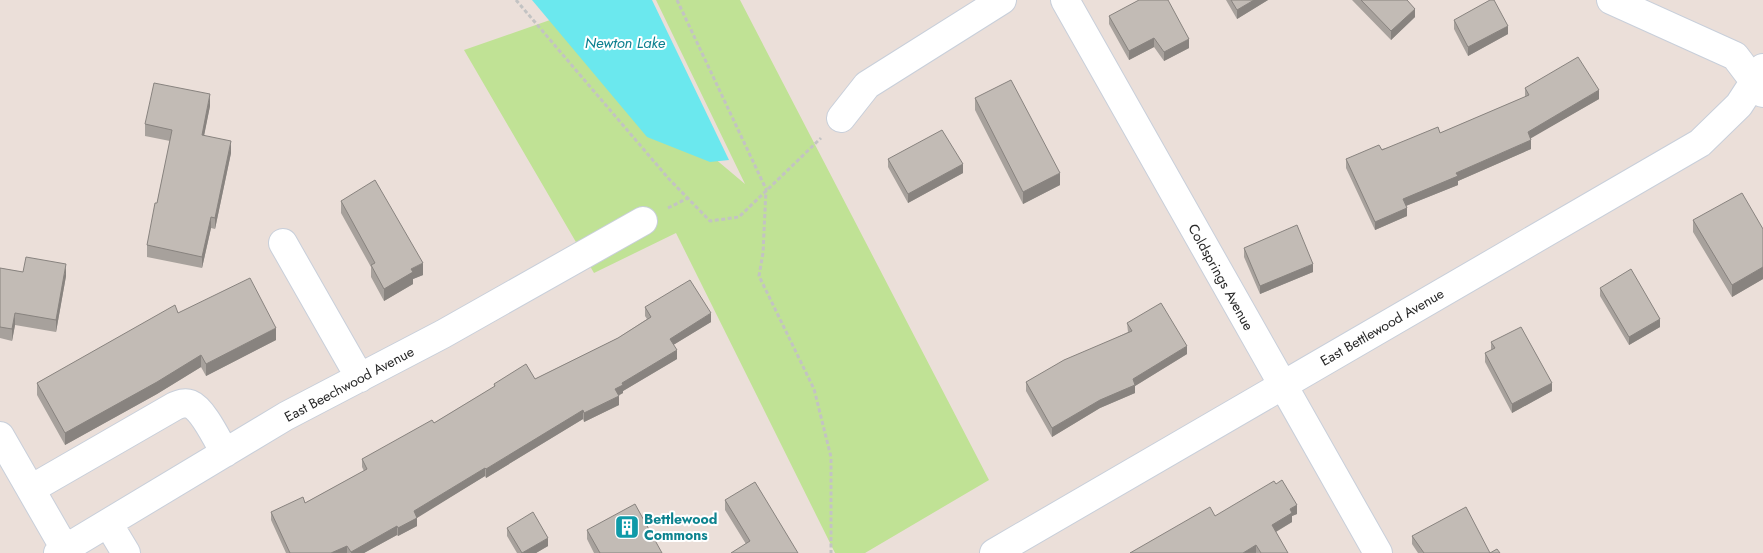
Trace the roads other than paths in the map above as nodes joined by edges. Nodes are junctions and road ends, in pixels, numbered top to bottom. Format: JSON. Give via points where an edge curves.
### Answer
{"nodes":[{"id":1,"x":1002,"y":0,"type":"edge"},
{"id":2,"x":1065,"y":0,"type":"edge"},
{"id":3,"x":1611,"y":0,"type":"edge"},
{"id":4,"x":1760,"y":81,"type":"edge"},
{"id":5,"x":841,"y":118,"type":"road end"},
{"id":6,"x":643,"y":221,"type":"dead end"},
{"id":7,"x":283,"y":243,"type":"dead end"},
{"id":8,"x":360,"y":378,"type":"junction"},
{"id":9,"x":1282,"y":384,"type":"junction"},
{"id":10,"x":0,"y":436,"type":"edge"},
{"id":11,"x":225,"y":453,"type":"junction"},
{"id":12,"x":31,"y":489,"type":"junction"},
{"id":13,"x":108,"y":523,"type":"junction"},
{"id":14,"x":62,"y":551,"type":"edge"},
{"id":15,"x":126,"y":553,"type":"edge"},
{"id":16,"x":994,"y":553,"type":"edge"},
{"id":17,"x":1378,"y":553,"type":"edge"}],
"edges":[{"from":1,"to":5,"type":"street","via":[[867,85]]},
{"from":2,"to":9,"type":"street","name":"Coldsprings Avenue"},
{"from":3,"to":4,"type":"street","via":[[1735,56]]},
{"from":4,"to":9,"type":"street","name":"East Bettlewood Avenue","via":[[1700,143]]},
{"from":6,"to":8,"type":"street","name":"East Beechwood Avenue"},
{"from":7,"to":8,"type":"street"},
{"from":8,"to":11,"type":"street","name":"East Beechwood Avenue","via":[[286,416]]},
{"from":9,"to":16,"type":"street","name":"East Bettlewood Avenue"},
{"from":9,"to":17,"type":"street","name":"Coldsprings Avenue"},
{"from":10,"to":12,"type":"street"},
{"from":11,"to":12,"type":"street","via":[[199,410],[190,404],[182,404]]},
{"from":11,"to":13,"type":"street","name":"East Beechwood Avenue"},
{"from":12,"to":14,"type":"street"},
{"from":13,"to":14,"type":"street","name":"East Beechwood Avenue"},
{"from":13,"to":15,"type":"street"}]}
